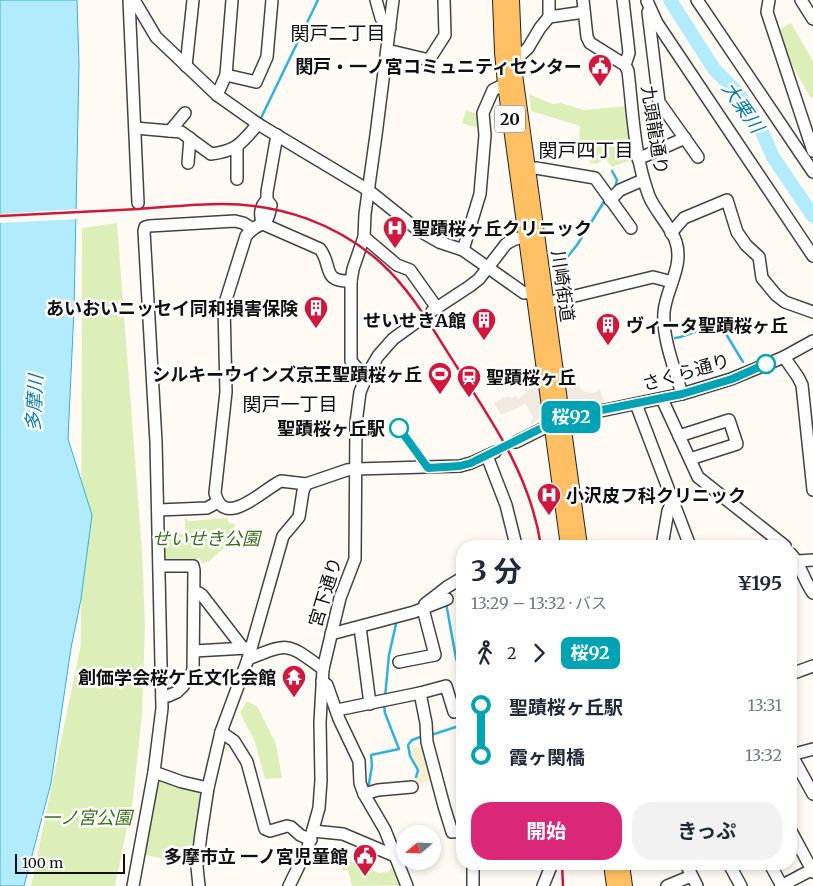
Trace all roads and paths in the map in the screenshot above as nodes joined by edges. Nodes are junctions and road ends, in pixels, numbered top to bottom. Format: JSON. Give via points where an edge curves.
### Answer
{"nodes":[{"id":1,"x":129,"y":0,"type":"edge"},
{"id":2,"x":134,"y":0,"type":"edge"},
{"id":3,"x":187,"y":0,"type":"edge"},
{"id":4,"x":193,"y":0,"type":"edge"},
{"id":5,"x":232,"y":0,"type":"edge"},
{"id":6,"x":272,"y":0,"type":"edge"},
{"id":7,"x":376,"y":0,"type":"edge"},
{"id":8,"x":393,"y":0,"type":"edge"},
{"id":9,"x":444,"y":0,"type":"edge"},
{"id":10,"x":500,"y":0,"type":"edge"},
{"id":11,"x":512,"y":0,"type":"edge"},
{"id":12,"x":549,"y":0,"type":"edge"},
{"id":13,"x":583,"y":0,"type":"edge"},
{"id":14,"x":623,"y":0,"type":"edge"},
{"id":15,"x":697,"y":0,"type":"edge"},
{"id":16,"x":769,"y":0,"type":"edge"},
{"id":17,"x":647,"y":1,"type":"edge"},
{"id":18,"x":584,"y":12,"type":"junction"},
{"id":19,"x":549,"y":17,"type":"junction"},
{"id":20,"x":390,"y":28,"type":"junction"},
{"id":21,"x":387,"y":50,"type":"junction"},
{"id":22,"x":514,"y":61,"type":"junction"},
{"id":23,"x":186,"y":66,"type":"junction"},
{"id":24,"x":625,"y":66,"type":"junction"},
{"id":25,"x":226,"y":75,"type":"junction"},
{"id":26,"x":505,"y":84,"type":"junction"},
{"id":27,"x":217,"y":94,"type":"junction"},
{"id":28,"x":185,"y":113,"type":"dead end"},
{"id":29,"x":258,"y":124,"type":"junction"},
{"id":30,"x":135,"y":128,"type":"junction"},
{"id":31,"x":170,"y":131,"type":"junction"},
{"id":32,"x":276,"y":135,"type":"junction"},
{"id":33,"x":190,"y":138,"type":"junction"},
{"id":34,"x":685,"y":138,"type":"junction"},
{"id":35,"x":237,"y":147,"type":"junction"},
{"id":36,"x":813,"y":151,"type":"edge"},
{"id":37,"x":698,"y":157,"type":"dead end"},
{"id":38,"x":638,"y":159,"type":"junction"},
{"id":39,"x":188,"y":163,"type":"dead end"},
{"id":40,"x":528,"y":169,"type":"junction"},
{"id":41,"x":813,"y":172,"type":"edge"},
{"id":42,"x":237,"y":179,"type":"dead end"},
{"id":43,"x":644,"y":180,"type":"junction"},
{"id":44,"x":368,"y":190,"type":"junction"},
{"id":45,"x":610,"y":200,"type":"junction"},
{"id":46,"x":138,"y":203,"type":"dead end"},
{"id":47,"x":263,"y":224,"type":"junction"},
{"id":48,"x":252,"y":228,"type":"junction"},
{"id":49,"x":632,"y":228,"type":"dead end"},
{"id":50,"x":671,"y":233,"type":"junction"},
{"id":51,"x":531,"y":236,"type":"junction"},
{"id":52,"x":364,"y":237,"type":"junction"},
{"id":53,"x":463,"y":250,"type":"junction"},
{"id":54,"x":813,"y":256,"type":"edge"},
{"id":55,"x":488,"y":268,"type":"junction"},
{"id":56,"x":351,"y":282,"type":"junction"},
{"id":57,"x":672,"y":282,"type":"junction"},
{"id":58,"x":534,"y":292,"type":"junction"},
{"id":59,"x":546,"y":303,"type":"junction"},
{"id":60,"x":813,"y":312,"type":"edge"},
{"id":61,"x":415,"y":323,"type":"tunnel mouth"},
{"id":62,"x":813,"y":342,"type":"edge"},
{"id":63,"x":784,"y":357,"type":"junction"},
{"id":64,"x":367,"y":374,"type":"junction"},
{"id":65,"x":682,"y":394,"type":"junction"},
{"id":66,"x":662,"y":399,"type":"junction"},
{"id":67,"x":636,"y":404,"type":"junction"},
{"id":68,"x":557,"y":421,"type":"junction"},
{"id":69,"x":680,"y":436,"type":"junction"},
{"id":70,"x":516,"y":442,"type":"tunnel mouth"},
{"id":71,"x":690,"y":460,"type":"junction"},
{"id":72,"x":356,"y":469,"type":"junction"},
{"id":73,"x":306,"y":484,"type":"junction"},
{"id":74,"x":813,"y":490,"type":"edge"},
{"id":75,"x":672,"y":500,"type":"junction"},
{"id":76,"x":218,"y":502,"type":"junction"},
{"id":77,"x":158,"y":510,"type":"junction"},
{"id":78,"x":515,"y":540,"type":"edge"},
{"id":79,"x":567,"y":540,"type":"edge"},
{"id":80,"x":579,"y":540,"type":"edge"},
{"id":81,"x":663,"y":540,"type":"edge"},
{"id":82,"x":688,"y":540,"type":"edge"},
{"id":83,"x":777,"y":540,"type":"edge"},
{"id":84,"x":797,"y":558,"type":"edge"},
{"id":85,"x":813,"y":560,"type":"edge"},
{"id":86,"x":797,"y":563,"type":"edge"},
{"id":87,"x":160,"y":566,"type":"junction"},
{"id":88,"x":456,"y":581,"type":"edge"},
{"id":89,"x":194,"y":594,"type":"junction"},
{"id":90,"x":813,"y":594,"type":"edge"},
{"id":91,"x":447,"y":599,"type":"dead end"},
{"id":92,"x":419,"y":610,"type":"junction"},
{"id":93,"x":360,"y":627,"type":"junction"},
{"id":94,"x":330,"y":634,"type":"junction"},
{"id":95,"x":194,"y":651,"type":"junction"},
{"id":96,"x":247,"y":652,"type":"junction"},
{"id":97,"x":399,"y":662,"type":"dead end"},
{"id":98,"x":813,"y":666,"type":"edge"},
{"id":99,"x":797,"y":672,"type":"edge"},
{"id":100,"x":323,"y":675,"type":"junction"},
{"id":101,"x":420,"y":693,"type":"junction"},
{"id":102,"x":162,"y":696,"type":"junction"},
{"id":103,"x":370,"y":704,"type":"junction"},
{"id":104,"x":337,"y":710,"type":"junction"},
{"id":105,"x":454,"y":712,"type":"dead end"},
{"id":106,"x":221,"y":732,"type":"junction"},
{"id":107,"x":813,"y":749,"type":"edge"},
{"id":108,"x":797,"y":753,"type":"edge"},
{"id":109,"x":797,"y":766,"type":"edge"},
{"id":110,"x":154,"y":772,"type":"junction"},
{"id":111,"x":412,"y":787,"type":"dead end"},
{"id":112,"x":208,"y":788,"type":"junction"},
{"id":113,"x":367,"y":793,"type":"junction"},
{"id":114,"x":813,"y":794,"type":"edge"},
{"id":115,"x":456,"y":832,"type":"edge"},
{"id":116,"x":312,"y":836,"type":"junction"},
{"id":117,"x":797,"y":842,"type":"edge"},
{"id":118,"x":395,"y":856,"type":"junction"},
{"id":119,"x":473,"y":870,"type":"edge"},
{"id":120,"x":550,"y":870,"type":"edge"},
{"id":121,"x":612,"y":870,"type":"edge"},
{"id":122,"x":623,"y":870,"type":"edge"},
{"id":123,"x":732,"y":870,"type":"edge"},
{"id":124,"x":773,"y":870,"type":"edge"},
{"id":125,"x":812,"y":870,"type":"edge"},
{"id":126,"x":406,"y":879,"type":"edge"},
{"id":127,"x":694,"y":881,"type":"edge"},
{"id":128,"x":133,"y":886,"type":"edge"},
{"id":129,"x":200,"y":886,"type":"edge"},
{"id":130,"x":289,"y":886,"type":"edge"},
{"id":131,"x":473,"y":886,"type":"edge"},
{"id":132,"x":543,"y":886,"type":"edge"},
{"id":133,"x":614,"y":886,"type":"edge"},
{"id":134,"x":625,"y":886,"type":"edge"},
{"id":135,"x":667,"y":886,"type":"edge"},
{"id":136,"x":741,"y":886,"type":"edge"},
{"id":137,"x":781,"y":886,"type":"edge"}],
"edges":[{"from":1,"to":30,"type":"street"},
{"from":2,"to":23,"type":"street","via":[[156,36]]},
{"from":3,"to":4,"type":"street"},
{"from":4,"to":23,"type":"street"},
{"from":5,"to":25,"type":"street"},
{"from":6,"to":25,"type":"street","via":[[267,57],[256,82]]},
{"from":7,"to":20,"type":"street","via":[[381,18]]},
{"from":8,"to":20,"type":"street"},
{"from":9,"to":21,"type":"street","via":[[445,35],[430,60]]},
{"from":10,"to":26,"type":"main road","name":"川崎街道","number":"20"},
{"from":11,"to":22,"type":"main road","name":"川崎街道","number":"20"},
{"from":12,"to":19,"type":"street"},
{"from":13,"to":18,"type":"street","name":"九頭龍通り"},
{"from":14,"to":24,"type":"street","via":[[629,53]]},
{"from":15,"to":41,"type":"street"},
{"from":16,"to":36,"type":"street","via":[[767,12]]},
{"from":17,"to":34,"type":"street","via":[[659,102]]},
{"from":17,"to":54,"type":"street","via":[[662,30]]},
{"from":18,"to":19,"type":"street"},
{"from":18,"to":24,"type":"street","name":"九頭龍通り","via":[[590,43]]},
{"from":19,"to":22,"type":"street","via":[[528,48]]},
{"from":20,"to":21,"type":"street"},
{"from":21,"to":44,"type":"street"},
{"from":22,"to":26,"type":"street"},
{"from":22,"to":40,"type":"main road","name":"川崎街道","number":"20"},
{"from":23,"to":27,"type":"street"},
{"from":24,"to":38,"type":"street","name":"九頭龍通り"},
{"from":25,"to":27,"type":"street"},
{"from":26,"to":51,"type":"main road","name":"川崎街道","number":"20"},
{"from":26,"to":53,"type":"street","via":[[493,90],[483,113],[485,135],[480,194]]},
{"from":27,"to":29,"type":"street"},
{"from":28,"to":31,"type":"street"},
{"from":29,"to":32,"type":"street"},
{"from":29,"to":35,"type":"street"},
{"from":30,"to":31,"type":"street"},
{"from":30,"to":46,"type":"street"},
{"from":31,"to":33,"type":"street","via":[[181,132]]},
{"from":32,"to":44,"type":"street"},
{"from":32,"to":47,"type":"street","via":[[267,200],[271,205],[269,219]]},
{"from":33,"to":35,"type":"street","via":[[211,154]]},
{"from":33,"to":39,"type":"street"},
{"from":34,"to":37,"type":"street"},
{"from":34,"to":38,"type":"street"},
{"from":35,"to":42,"type":"street"},
{"from":38,"to":43,"type":"street","name":"九頭龍通り"},
{"from":40,"to":45,"type":"street","via":[[595,178]]},
{"from":40,"to":51,"type":"main road","name":"川崎街道","number":"20"},
{"from":43,"to":45,"type":"street","via":[[620,190]]},
{"from":43,"to":50,"type":"street","name":"九頭龍通り","via":[[654,206]]},
{"from":44,"to":52,"type":"street"},
{"from":44,"to":53,"type":"street","via":[[418,230]]},
{"from":45,"to":49,"type":"street"},
{"from":47,"to":48,"type":"street"},
{"from":47,"to":56,"type":"street","via":[[320,249],[333,278]]},
{"from":48,"to":76,"type":"street","via":[[241,247],[224,306],[226,392],[215,489]]},
{"from":48,"to":77,"type":"street","via":[[234,221],[149,226],[144,230]]},
{"from":50,"to":57,"type":"street","name":"九頭龍通り","via":[[676,242],[677,261]]},
{"from":50,"to":60,"type":"street","via":[[684,218],[727,200],[737,232],[759,257],[762,278],[785,302]]},
{"from":51,"to":55,"type":"street","via":[[506,244]]},
{"from":51,"to":58,"type":"main road","name":"川崎街道","number":"20"},
{"from":51,"to":59,"type":"main road","name":"川崎街道","number":"20"},
{"from":52,"to":55,"type":"street","via":[[396,265],[410,270],[435,309],[470,286]]},
{"from":52,"to":56,"type":"street"},
{"from":53,"to":55,"type":"street"},
{"from":55,"to":58,"type":"street","via":[[524,293]]},
{"from":56,"to":64,"type":"street","via":[[352,361]]},
{"from":57,"to":59,"type":"street","via":[[653,277]]},
{"from":57,"to":65,"type":"street","name":"九頭龍通り","via":[[665,304],[664,325]]},
{"from":58,"to":68,"type":"main road","name":"川崎街道","number":"20"},
{"from":59,"to":68,"type":"main road","name":"川崎街道","number":"20"},
{"from":61,"to":64,"type":"street","name":"宮下通り","via":[[385,347]]},
{"from":62,"to":63,"type":"street","name":"さくら通り"},
{"from":63,"to":65,"type":"street","name":"さくら通り","via":[[732,379]]},
{"from":63,"to":74,"type":"street","via":[[802,385]]},
{"from":64,"to":72,"type":"street","name":"宮下通り","via":[[357,405]]},
{"from":65,"to":66,"type":"street","name":"さくら通り"},
{"from":66,"to":67,"type":"street","name":"さくら通り"},
{"from":66,"to":69,"type":"street"},
{"from":67,"to":68,"type":"street","name":"さくら通り"},
{"from":67,"to":75,"type":"street"},
{"from":68,"to":70,"type":"street","name":"さくら通り"},
{"from":68,"to":79,"type":"main road","name":"川崎街道","number":"20"},
{"from":68,"to":80,"type":"main road","name":"川崎街道","number":"20"},
{"from":69,"to":71,"type":"street"},
{"from":69,"to":71,"type":"street","via":[[729,420],[737,444]]},
{"from":71,"to":83,"type":"street","via":[[698,477]]},
{"from":72,"to":73,"type":"street"},
{"from":72,"to":78,"type":"street","via":[[445,468],[471,463],[491,454]]},
{"from":72,"to":94,"type":"street","name":"宮下通り","via":[[355,559]]},
{"from":73,"to":76,"type":"street","via":[[281,481],[242,506],[230,508]]},
{"from":73,"to":96,"type":"street","via":[[299,517],[283,536]]},
{"from":75,"to":81,"type":"street"},
{"from":75,"to":82,"type":"street"},
{"from":76,"to":77,"type":"street","via":[[207,508]]},
{"from":77,"to":87,"type":"street"},
{"from":84,"to":85,"type":"street"},
{"from":86,"to":90,"type":"street"},
{"from":87,"to":89,"type":"street","via":[[193,566]]},
{"from":87,"to":102,"type":"street"},
{"from":88,"to":92,"type":"street"},
{"from":89,"to":95,"type":"street"},
{"from":89,"to":96,"type":"street","via":[[202,595]]},
{"from":91,"to":92,"type":"street"},
{"from":92,"to":93,"type":"street"},
{"from":92,"to":97,"type":"street","via":[[435,655]]},
{"from":93,"to":94,"type":"street"},
{"from":93,"to":103,"type":"street"},
{"from":94,"to":100,"type":"street","name":"宮下通り"},
{"from":95,"to":96,"type":"street"},
{"from":95,"to":102,"type":"street","via":[[193,671],[188,679],[177,692]]},
{"from":96,"to":100,"type":"street","via":[[289,647]]},
{"from":96,"to":106,"type":"street"},
{"from":98,"to":99,"type":"street"},
{"from":100,"to":104,"type":"street"},
{"from":100,"to":116,"type":"street","name":"宮下通り","via":[[321,780]]},
{"from":101,"to":103,"type":"street"},
{"from":101,"to":105,"type":"street","via":[[446,686]]},
{"from":101,"to":115,"type":"street","via":[[427,742],[452,832]]},
{"from":102,"to":110,"type":"street"},
{"from":103,"to":104,"type":"street"},
{"from":104,"to":113,"type":"street","via":[[359,761],[360,783]]},
{"from":106,"to":112,"type":"street"},
{"from":106,"to":116,"type":"street","via":[[234,741],[247,762],[265,829],[270,831],[287,826],[300,835]]},
{"from":107,"to":108,"type":"street"},
{"from":109,"to":114,"type":"street"},
{"from":110,"to":112,"type":"street"},
{"from":110,"to":128,"type":"street"},
{"from":111,"to":113,"type":"street"},
{"from":112,"to":129,"type":"street","via":[[197,867]]},
{"from":113,"to":118,"type":"street","via":[[392,843]]},
{"from":116,"to":118,"type":"street","via":[[343,834]]},
{"from":116,"to":130,"type":"street","name":"宮下通り"},
{"from":117,"to":125,"type":"street"},
{"from":118,"to":126,"type":"street"},
{"from":119,"to":131,"type":"street"},
{"from":120,"to":132,"type":"street"},
{"from":121,"to":133,"type":"main road"},
{"from":122,"to":134,"type":"main road"},
{"from":123,"to":136,"type":"street"},
{"from":124,"to":137,"type":"street"},
{"from":125,"to":137,"type":"street"},
{"from":127,"to":135,"type":"street"}]}
